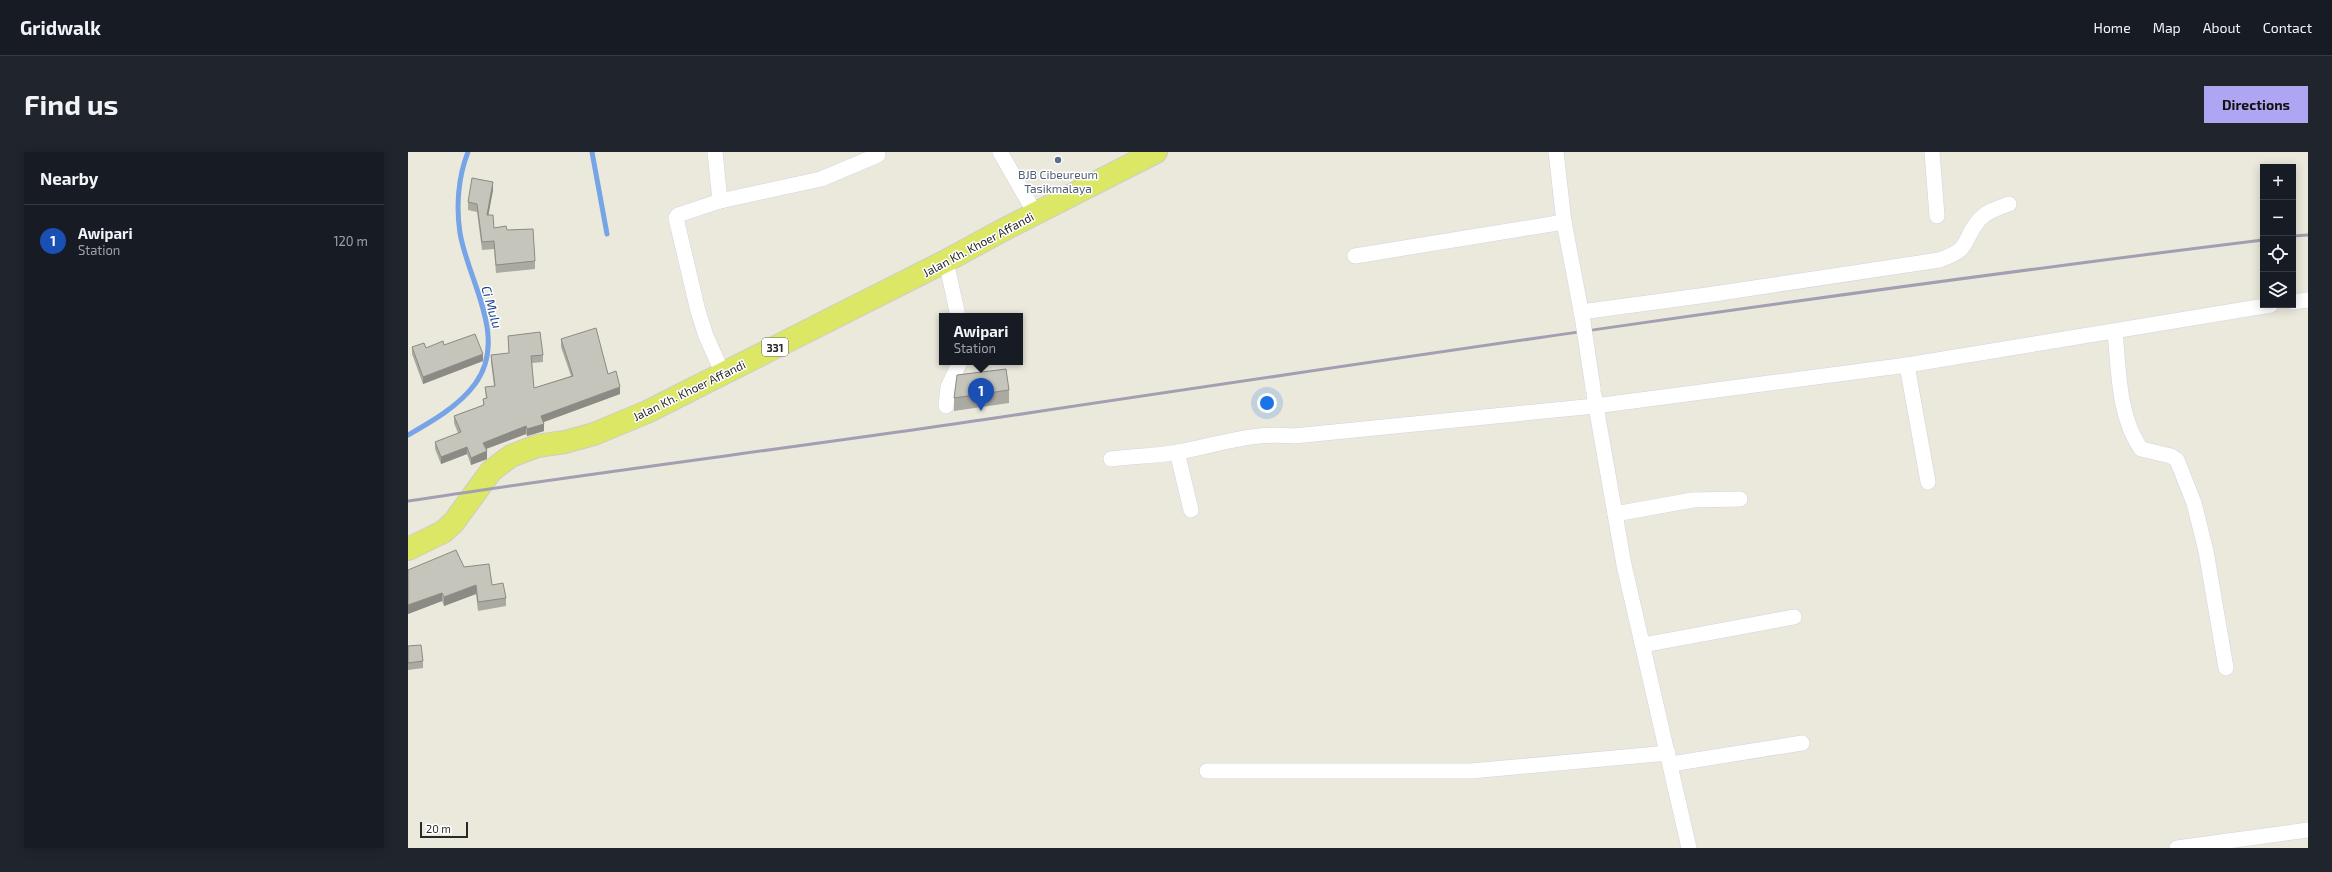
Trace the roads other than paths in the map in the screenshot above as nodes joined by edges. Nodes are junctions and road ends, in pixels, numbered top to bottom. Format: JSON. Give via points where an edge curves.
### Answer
{"nodes":[{"id":1,"x":715,"y":152,"type":"edge"},
{"id":2,"x":1000,"y":152,"type":"edge"},
{"id":3,"x":1156,"y":152,"type":"edge"},
{"id":4,"x":1556,"y":152,"type":"edge"},
{"id":5,"x":1932,"y":152,"type":"edge"},
{"id":6,"x":878,"y":155,"type":"dead end"},
{"id":7,"x":720,"y":201,"type":"junction"},
{"id":8,"x":2009,"y":204,"type":"dead end"},
{"id":9,"x":1035,"y":213,"type":"junction"},
{"id":10,"x":1937,"y":216,"type":"dead end"},
{"id":11,"x":1564,"y":222,"type":"junction"},
{"id":12,"x":1356,"y":256,"type":"dead end"},
{"id":13,"x":946,"y":261,"type":"junction"},
{"id":14,"x":2308,"y":300,"type":"edge"},
{"id":15,"x":2296,"y":302,"type":"edge"},
{"id":16,"x":2260,"y":307,"type":"edge"},
{"id":17,"x":957,"y":313,"type":"edge"},
{"id":18,"x":1582,"y":317,"type":"junction"},
{"id":19,"x":2115,"y":332,"type":"junction"},
{"id":20,"x":959,"y":365,"type":"edge"},
{"id":21,"x":1907,"y":365,"type":"junction"},
{"id":22,"x":723,"y":374,"type":"junction"},
{"id":23,"x":946,"y":406,"type":"dead end"},
{"id":24,"x":1595,"y":406,"type":"junction"},
{"id":25,"x":1177,"y":452,"type":"junction"},
{"id":26,"x":1111,"y":458,"type":"dead end"},
{"id":27,"x":1928,"y":482,"type":"dead end"},
{"id":28,"x":1740,"y":499,"type":"dead end"},
{"id":29,"x":1192,"y":510,"type":"dead end"},
{"id":30,"x":1615,"y":514,"type":"junction"},
{"id":31,"x":408,"y":549,"type":"edge"},
{"id":32,"x":1794,"y":617,"type":"dead end"},
{"id":33,"x":1643,"y":645,"type":"junction"},
{"id":34,"x":2226,"y":668,"type":"dead end"},
{"id":35,"x":1802,"y":743,"type":"dead end"},
{"id":36,"x":1670,"y":758,"type":"junction"},
{"id":37,"x":1207,"y":771,"type":"dead end"},
{"id":38,"x":2308,"y":830,"type":"edge"},
{"id":39,"x":2198,"y":846,"type":"edge"},
{"id":40,"x":1689,"y":848,"type":"edge"},
{"id":41,"x":2178,"y":848,"type":"edge"}],
"edges":[{"from":1,"to":7,"type":"street"},
{"from":2,"to":9,"type":"street"},
{"from":3,"to":9,"type":"main road","name":"Jalan Kh. Khoer Affandi","number":"331"},
{"from":4,"to":11,"type":"street"},
{"from":5,"to":10,"type":"street"},
{"from":6,"to":7,"type":"street","via":[[821,179]]},
{"from":7,"to":22,"type":"street","via":[[681,213],[676,218],[700,317]]},
{"from":8,"to":18,"type":"street","via":[[1989,211],[1976,224],[1963,248],[1940,260]]},
{"from":9,"to":13,"type":"main road","name":"Jalan Kh. Khoer Affandi","number":"331"},
{"from":11,"to":12,"type":"street"},
{"from":11,"to":18,"type":"street"},
{"from":13,"to":17,"type":"street"},
{"from":13,"to":22,"type":"main road","name":"Jalan Kh. Khoer Affandi","number":"331"},
{"from":14,"to":15,"type":"street"},
{"from":16,"to":19,"type":"street"},
{"from":18,"to":24,"type":"street","bridge":true},
{"from":19,"to":21,"type":"street"},
{"from":19,"to":34,"type":"street","via":[[2123,405],[2129,428],[2141,449],[2171,456],[2177,460],[2194,503],[2206,551]]},
{"from":20,"to":23,"type":"street","via":[[948,387]]},
{"from":21,"to":24,"type":"street"},
{"from":21,"to":27,"type":"street"},
{"from":22,"to":31,"type":"main road","name":"Jalan Kh. Khoer Affandi","number":"331","via":[[616,426],[565,442],[537,446],[512,456],[491,471],[458,517],[443,532]]},
{"from":24,"to":25,"type":"street","via":[[1294,436],[1270,434],[1240,437]]},
{"from":24,"to":30,"type":"street"},
{"from":25,"to":26,"type":"street"},
{"from":25,"to":29,"type":"street"},
{"from":28,"to":30,"type":"street","via":[[1693,500]]},
{"from":30,"to":33,"type":"street"},
{"from":32,"to":33,"type":"street"},
{"from":33,"to":36,"type":"street"},
{"from":35,"to":36,"type":"street"},
{"from":36,"to":37,"type":"street","via":[[1471,771]]},
{"from":36,"to":40,"type":"street"},
{"from":38,"to":39,"type":"street"},
{"from":39,"to":41,"type":"street"}]}
